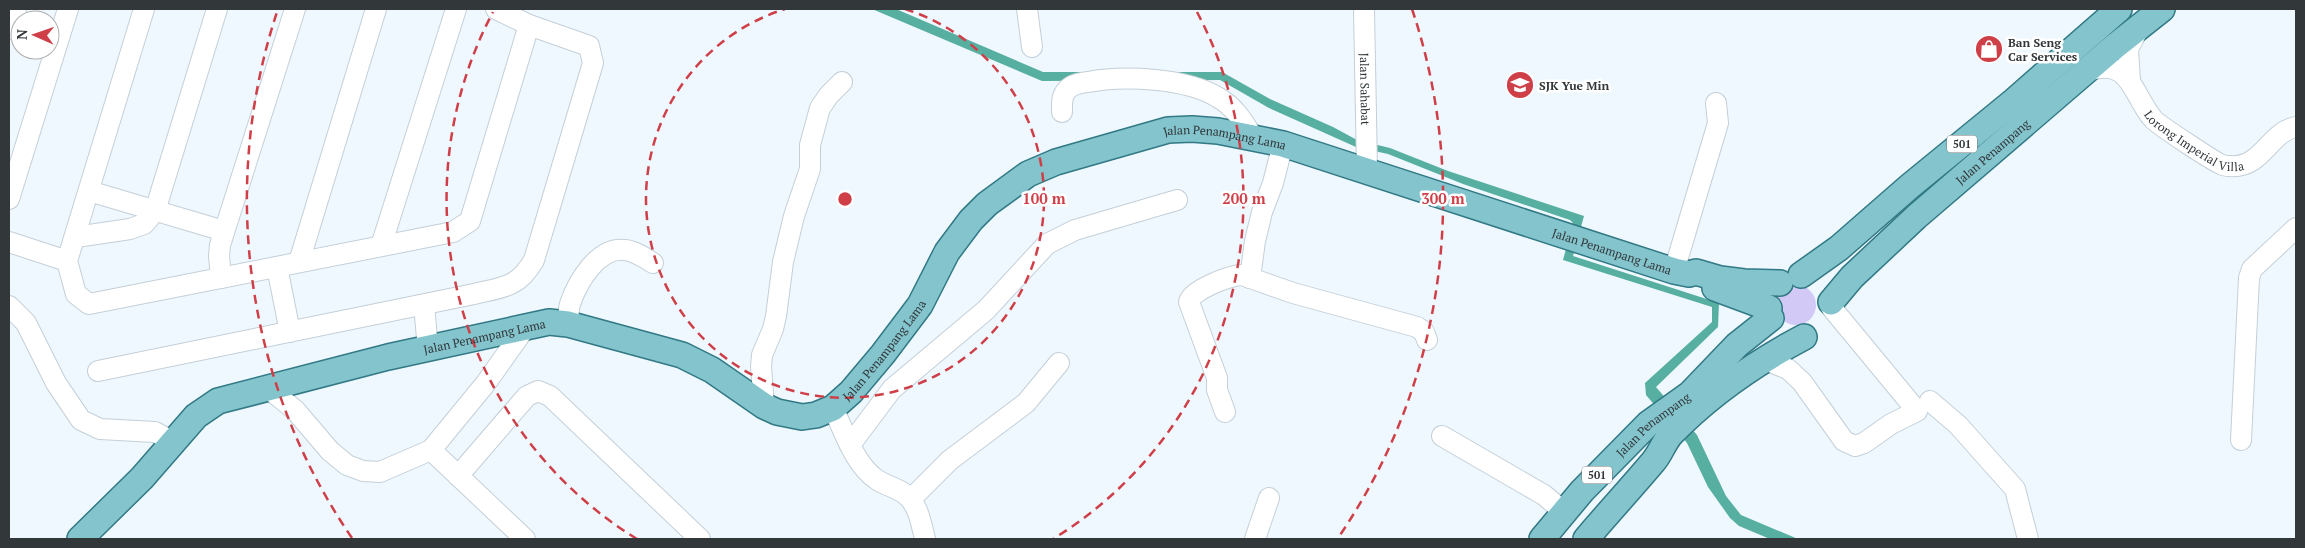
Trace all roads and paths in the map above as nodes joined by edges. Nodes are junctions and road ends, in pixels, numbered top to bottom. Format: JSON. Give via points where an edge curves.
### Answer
{"nodes":[{"id":1,"x":16,"y":9,"type":"edge"},
{"id":2,"x":68,"y":9,"type":"edge"},
{"id":3,"x":144,"y":9,"type":"edge"},
{"id":4,"x":216,"y":9,"type":"edge"},
{"id":5,"x":295,"y":9,"type":"edge"},
{"id":6,"x":376,"y":9,"type":"edge"},
{"id":7,"x":456,"y":9,"type":"edge"},
{"id":8,"x":496,"y":9,"type":"edge"},
{"id":9,"x":1027,"y":9,"type":"edge"},
{"id":10,"x":1364,"y":9,"type":"edge"},
{"id":11,"x":2119,"y":9,"type":"edge"},
{"id":12,"x":2162,"y":9,"type":"edge"},
{"id":13,"x":528,"y":25,"type":"junction"},
{"id":14,"x":2141,"y":26,"type":"junction"},
{"id":15,"x":9,"y":29,"type":"edge"},
{"id":16,"x":1032,"y":46,"type":"dead end"},
{"id":17,"x":2085,"y":72,"type":"junction"},
{"id":18,"x":2130,"y":81,"type":"junction"},
{"id":19,"x":842,"y":82,"type":"dead end"},
{"id":20,"x":1716,"y":103,"type":"dead end"},
{"id":21,"x":1062,"y":112,"type":"dead end"},
{"id":22,"x":2296,"y":127,"type":"edge"},
{"id":23,"x":1254,"y":139,"type":"junction"},
{"id":24,"x":1283,"y":144,"type":"junction"},
{"id":25,"x":1367,"y":170,"type":"junction"},
{"id":26,"x":89,"y":191,"type":"junction"},
{"id":27,"x":9,"y":199,"type":"edge"},
{"id":28,"x":1177,"y":200,"type":"dead end"},
{"id":29,"x":155,"y":211,"type":"junction"},
{"id":30,"x":224,"y":231,"type":"junction"},
{"id":31,"x":76,"y":237,"type":"junction"},
{"id":32,"x":2292,"y":240,"type":"edge"},
{"id":33,"x":9,"y":242,"type":"edge"},
{"id":34,"x":381,"y":246,"type":"junction"},
{"id":35,"x":67,"y":261,"type":"junction"},
{"id":36,"x":299,"y":262,"type":"junction"},
{"id":37,"x":654,"y":263,"type":"dead end"},
{"id":38,"x":278,"y":267,"type":"junction"},
{"id":39,"x":1681,"y":272,"type":"junction"},
{"id":40,"x":221,"y":278,"type":"junction"},
{"id":41,"x":1250,"y":278,"type":"junction"},
{"id":42,"x":1790,"y":279,"type":"junction"},
{"id":43,"x":1723,"y":291,"type":"junction"},
{"id":44,"x":424,"y":305,"type":"junction"},
{"id":45,"x":1831,"y":305,"type":"junction"},
{"id":46,"x":9,"y":306,"type":"edge"},
{"id":47,"x":1770,"y":313,"type":"junction"},
{"id":48,"x":568,"y":324,"type":"junction"},
{"id":49,"x":526,"y":328,"type":"junction"},
{"id":50,"x":290,"y":332,"type":"junction"},
{"id":51,"x":1804,"y":337,"type":"junction"},
{"id":52,"x":485,"y":338,"type":"junction"},
{"id":53,"x":1427,"y":340,"type":"dead end"},
{"id":54,"x":1737,"y":345,"type":"junction"},
{"id":55,"x":428,"y":348,"type":"junction"},
{"id":56,"x":1763,"y":359,"type":"junction"},
{"id":57,"x":1059,"y":363,"type":"dead end"},
{"id":58,"x":98,"y":371,"type":"dead end"},
{"id":59,"x":298,"y":382,"type":"junction"},
{"id":60,"x":486,"y":384,"type":"junction"},
{"id":61,"x":270,"y":389,"type":"junction"},
{"id":62,"x":1692,"y":403,"type":"junction"},
{"id":63,"x":764,"y":406,"type":"junction"},
{"id":64,"x":1924,"y":406,"type":"junction"},
{"id":65,"x":834,"y":408,"type":"junction"},
{"id":66,"x":1226,"y":412,"type":"dead end"},
{"id":67,"x":307,"y":423,"type":"junction"},
{"id":68,"x":1664,"y":426,"type":"junction"},
{"id":69,"x":1442,"y":436,"type":"dead end"},
{"id":70,"x":2241,"y":440,"type":"dead end"},
{"id":71,"x":172,"y":441,"type":"junction"},
{"id":72,"x":850,"y":444,"type":"junction"},
{"id":73,"x":431,"y":450,"type":"junction"},
{"id":74,"x":458,"y":476,"type":"junction"},
{"id":75,"x":1269,"y":498,"type":"dead end"},
{"id":76,"x":911,"y":500,"type":"junction"},
{"id":77,"x":1564,"y":512,"type":"junction"},
{"id":78,"x":80,"y":539,"type":"edge"},
{"id":79,"x":525,"y":539,"type":"edge"},
{"id":80,"x":700,"y":539,"type":"edge"},
{"id":81,"x":925,"y":539,"type":"edge"},
{"id":82,"x":1255,"y":539,"type":"edge"},
{"id":83,"x":1542,"y":539,"type":"edge"},
{"id":84,"x":1586,"y":539,"type":"edge"},
{"id":85,"x":2028,"y":539,"type":"edge"}],
"edges":[{"from":1,"to":15,"type":"street"},
{"from":2,"to":27,"type":"street"},
{"from":3,"to":26,"type":"street"},
{"from":4,"to":29,"type":"street"},
{"from":5,"to":30,"type":"street"},
{"from":6,"to":36,"type":"street"},
{"from":7,"to":34,"type":"street"},
{"from":8,"to":13,"type":"street"},
{"from":9,"to":16,"type":"street"},
{"from":10,"to":25,"type":"street","name":"Jalan Sahabat"},
{"from":11,"to":42,"type":"main road","name":"Jalan Penampang","number":"501","via":[[1839,248]]},
{"from":12,"to":14,"type":"main road","name":"Jalan Penampang","number":"501"},
{"from":13,"to":34,"type":"street","via":[[470,221],[453,232]]},
{"from":13,"to":44,"type":"street","via":[[589,46],[593,63],[534,260],[526,274],[516,282]]},
{"from":14,"to":17,"type":"main road","name":"Jalan Penampang","number":"501"},
{"from":14,"to":18,"type":"street","via":[[2128,49]]},
{"from":17,"to":18,"type":"street","via":[[2100,66],[2111,67]]},
{"from":17,"to":45,"type":"main road","name":"Jalan Penampang","number":"501","via":[[1916,217],[1852,277]]},
{"from":18,"to":22,"type":"street","name":"Lorong Imperial Villa","via":[[2154,121],[2222,165],[2245,165],[2287,130]]},
{"from":19,"to":63,"type":"street","via":[[820,108],[810,145],[810,169],[783,262],[773,329],[762,355]]},
{"from":20,"to":39,"type":"street","via":[[1718,123]]},
{"from":21,"to":23,"type":"street","via":[[1062,98],[1070,87],[1109,78],[1139,77],[1187,85],[1219,98],[1233,108]]},
{"from":23,"to":24,"type":"main road","name":"Jalan Penampang Lama"},
{"from":23,"to":65,"type":"main road","name":"Jalan Penampang Lama","via":[[1218,131],[1168,130],[1056,162],[1028,174],[987,204],[962,231],[947,252],[920,304],[883,354]]},
{"from":24,"to":25,"type":"main road","name":"Jalan Penampang Lama"},
{"from":24,"to":41,"type":"street","via":[[1262,212]]},
{"from":25,"to":39,"type":"main road","name":"Jalan Penampang Lama"},
{"from":26,"to":29,"type":"street"},
{"from":26,"to":31,"type":"street"},
{"from":28,"to":72,"type":"street","via":[[1076,230],[1046,244],[986,310],[892,389]]},
{"from":29,"to":30,"type":"street"},
{"from":29,"to":31,"type":"street","via":[[144,224]]},
{"from":30,"to":40,"type":"street","via":[[218,256]]},
{"from":31,"to":35,"type":"street"},
{"from":32,"to":70,"type":"street","via":[[2252,269],[2249,278]]},
{"from":33,"to":35,"type":"street"},
{"from":34,"to":36,"type":"street"},
{"from":35,"to":40,"type":"street","via":[[76,294],[89,304]]},
{"from":36,"to":38,"type":"street"},
{"from":37,"to":48,"type":"street","via":[[625,250],[606,254],[580,281],[570,306]]},
{"from":38,"to":40,"type":"street"},
{"from":38,"to":50,"type":"street"},
{"from":39,"to":42,"type":"main road","name":"Jalan Penampang Lama","via":[[1744,282]]},
{"from":39,"to":43,"type":"main road","name":"Jalan Penampang Lama"},
{"from":41,"to":53,"type":"street","via":[[1417,327]]},
{"from":41,"to":66,"type":"street","via":[[1234,275],[1190,297],[1190,306]]},
{"from":42,"to":45,"type":"main road","via":[[1809,276],[1821,283]]},
{"from":42,"to":47,"type":"main road","via":[[1772,294]]},
{"from":43,"to":47,"type":"main road","name":"Jalan Penampang Lama"},
{"from":43,"to":54,"type":"main road","via":[[1731,299],[1738,316]]},
{"from":44,"to":50,"type":"street"},
{"from":44,"to":55,"type":"street"},
{"from":45,"to":51,"type":"main road","via":[[1823,328]]},
{"from":45,"to":64,"type":"street"},
{"from":46,"to":71,"type":"street","via":[[26,323],[56,382],[81,420],[100,429],[155,432]]},
{"from":47,"to":51,"type":"main road","via":[[1784,333]]},
{"from":47,"to":54,"type":"main road","name":"Jalan Penampang","number":"501"},
{"from":48,"to":49,"type":"main road","name":"Jalan Penampang Lama","via":[[549,322]]},
{"from":48,"to":63,"type":"main road","name":"Jalan Penampang Lama","via":[[682,354],[712,370]]},
{"from":49,"to":52,"type":"main road","name":"Jalan Penampang Lama"},
{"from":49,"to":60,"type":"street"},
{"from":50,"to":58,"type":"street"},
{"from":51,"to":56,"type":"main road","name":"Jalan Penampang","number":"501"},
{"from":52,"to":55,"type":"main road","name":"Jalan Penampang Lama"},
{"from":52,"to":60,"type":"street","via":[[491,362]]},
{"from":54,"to":62,"type":"main road","name":"Jalan Penampang","number":"501"},
{"from":55,"to":59,"type":"main road","name":"Jalan Penampang Lama"},
{"from":56,"to":62,"type":"main road","name":"Jalan Penampang","number":"501","via":[[1716,392]]},
{"from":56,"to":64,"type":"street","via":[[1788,369],[1802,382],[1844,441],[1855,446]]},
{"from":57,"to":76,"type":"street","via":[[1026,403],[950,460]]},
{"from":59,"to":61,"type":"main road","name":"Jalan Penampang Lama"},
{"from":59,"to":67,"type":"street","via":[[299,401]]},
{"from":60,"to":73,"type":"street"},
{"from":61,"to":67,"type":"street"},
{"from":61,"to":71,"type":"main road","name":"Jalan Penampang Lama","via":[[218,401],[196,416]]},
{"from":62,"to":68,"type":"main road","name":"Jalan Penampang","number":"501"},
{"from":63,"to":65,"type":"main road","name":"Jalan Penampang Lama","via":[[802,417]]},
{"from":64,"to":85,"type":"street","via":[[1964,432],[2015,489]]},
{"from":65,"to":72,"type":"street"},
{"from":67,"to":73,"type":"street","via":[[330,451],[347,465],[363,472],[380,472]]},
{"from":68,"to":77,"type":"main road","name":"Jalan Penampang","number":"501","via":[[1608,464]]},
{"from":68,"to":84,"type":"main road","name":"Jalan Penampang","number":"501","via":[[1655,460]]},
{"from":69,"to":77,"type":"street","via":[[1544,496]]},
{"from":71,"to":78,"type":"main road","name":"Jalan Penampang Lama","via":[[142,478]]},
{"from":72,"to":76,"type":"street","via":[[874,478]]},
{"from":73,"to":74,"type":"street"},
{"from":74,"to":79,"type":"street"},
{"from":74,"to":80,"type":"street","via":[[527,396],[538,391],[550,396]]},
{"from":75,"to":82,"type":"street"},
{"from":76,"to":81,"type":"street","via":[[920,516]]},
{"from":77,"to":83,"type":"main road","name":"Jalan Penampang","number":"501"}]}
